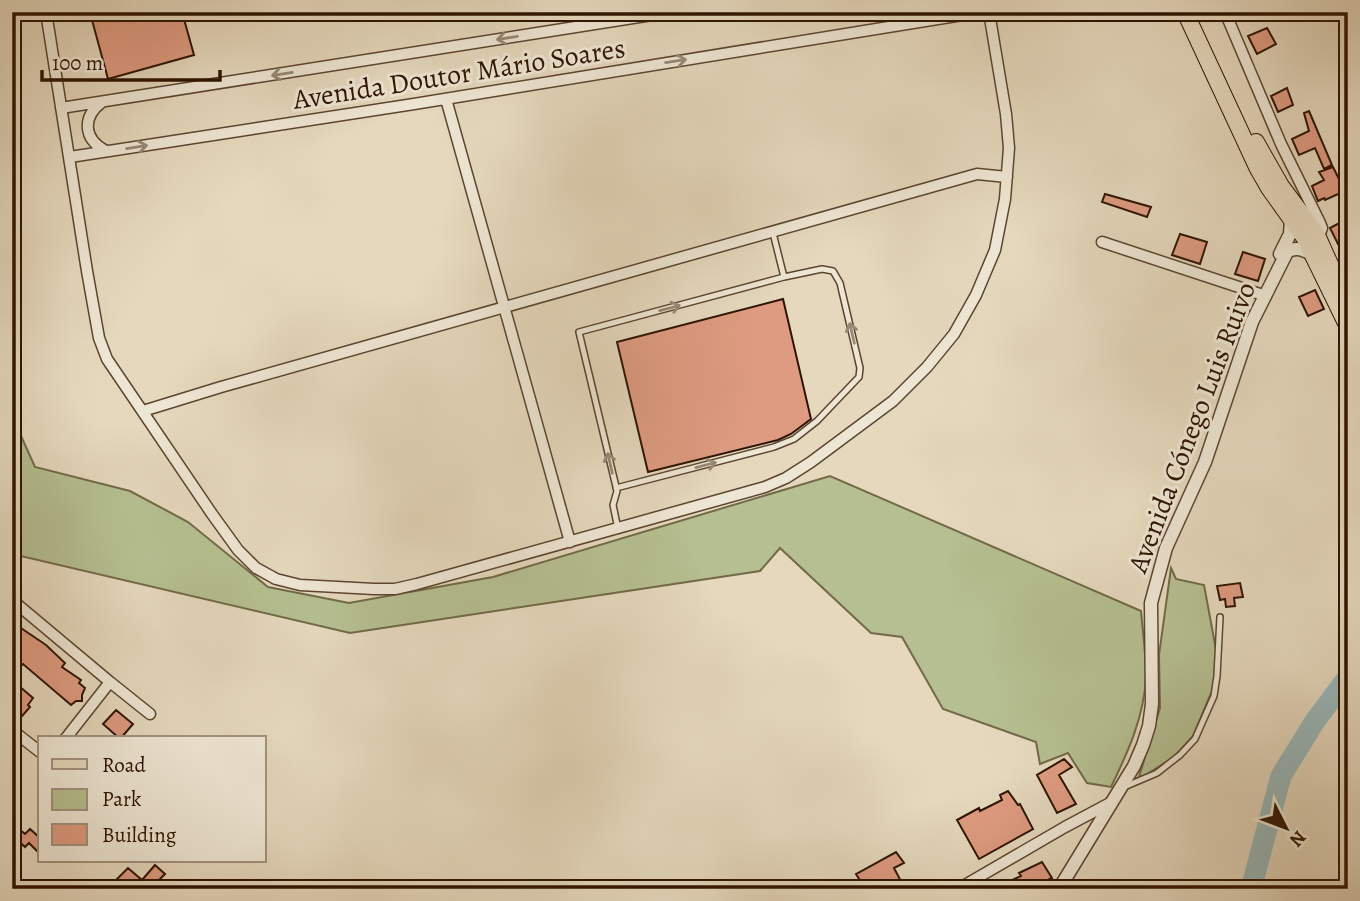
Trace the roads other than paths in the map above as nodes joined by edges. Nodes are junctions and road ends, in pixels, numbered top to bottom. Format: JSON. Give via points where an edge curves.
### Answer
{"nodes":[{"id":1,"x":46,"y":12,"type":"edge"},
{"id":2,"x":671,"y":12,"type":"edge"},
{"id":3,"x":981,"y":12,"type":"edge"},
{"id":4,"x":989,"y":12,"type":"edge"},
{"id":5,"x":1185,"y":12,"type":"edge"},
{"id":6,"x":1196,"y":12,"type":"edge"},
{"id":7,"x":1225,"y":12,"type":"edge"},
{"id":8,"x":960,"y":14,"type":"edge"},
{"id":9,"x":446,"y":99,"type":"junction"},
{"id":10,"x":102,"y":102,"type":"junction"},
{"id":11,"x":61,"y":108,"type":"junction"},
{"id":12,"x":106,"y":151,"type":"junction"},
{"id":13,"x":70,"y":157,"type":"junction"},
{"id":14,"x":1007,"y":177,"type":"junction"},
{"id":15,"x":1291,"y":219,"type":"junction"},
{"id":16,"x":773,"y":233,"type":"junction"},
{"id":17,"x":1318,"y":239,"type":"junction"},
{"id":18,"x":1102,"y":243,"type":"dead end"},
{"id":19,"x":1314,"y":256,"type":"junction"},
{"id":20,"x":1277,"y":271,"type":"junction"},
{"id":21,"x":784,"y":278,"type":"junction"},
{"id":22,"x":1266,"y":296,"type":"junction"},
{"id":23,"x":1348,"y":303,"type":"edge"},
{"id":24,"x":504,"y":307,"type":"junction"},
{"id":25,"x":1348,"y":327,"type":"edge"},
{"id":26,"x":143,"y":411,"type":"junction"},
{"id":27,"x":616,"y":488,"type":"junction"},
{"id":28,"x":618,"y":529,"type":"junction"},
{"id":29,"x":570,"y":542,"type":"junction"},
{"id":30,"x":12,"y":600,"type":"edge"},
{"id":31,"x":1220,"y":617,"type":"dead end"},
{"id":32,"x":110,"y":682,"type":"junction"},
{"id":33,"x":150,"y":715,"type":"dead end"},
{"id":34,"x":12,"y":730,"type":"edge"},
{"id":35,"x":68,"y":736,"type":"edge"},
{"id":36,"x":38,"y":750,"type":"edge"},
{"id":37,"x":1121,"y":788,"type":"junction"},
{"id":38,"x":1112,"y":802,"type":"junction"},
{"id":39,"x":958,"y":889,"type":"edge"},
{"id":40,"x":1059,"y":889,"type":"edge"}],
"edges":[{"from":1,"to":11,"type":"street"},
{"from":2,"to":10,"type":"street","name":"Avenida Doutor Mário Soares","one_way":true},
{"from":3,"to":8,"type":"street","name":"Avenida Doutor Mário Soares"},
{"from":4,"to":14,"type":"street","via":[[1006,114]]},
{"from":5,"to":15,"type":"main road","via":[[1257,167]]},
{"from":6,"to":17,"type":"main road","via":[[1261,152]]},
{"from":7,"to":17,"type":"street","via":[[1320,223]]},
{"from":9,"to":8,"type":"street","name":"Avenida Doutor Mário Soares","one_way":true},
{"from":12,"to":9,"type":"street","name":"Avenida Doutor Mário Soares","one_way":true},
{"from":9,"to":24,"type":"street"},
{"from":10,"to":11,"type":"street","name":"Avenida Doutor Mário Soares"},
{"from":10,"to":12,"type":"street","via":[[89,116],[88,131]]},
{"from":11,"to":13,"type":"street"},
{"from":12,"to":13,"type":"street","name":"Avenida Doutor Mário Soares"},
{"from":13,"to":26,"type":"street","via":[[99,338],[107,359]]},
{"from":14,"to":16,"type":"street","via":[[977,174]]},
{"from":14,"to":28,"type":"street","via":[[995,250],[976,295],[954,334],[893,401],[786,478]]},
{"from":15,"to":19,"type":"main road"},
{"from":15,"to":20,"type":"street","name":"Avenida Cónego Luis Ruivo","via":[[1292,229]]},
{"from":16,"to":21,"type":"lane"},
{"from":16,"to":24,"type":"street"},
{"from":17,"to":23,"type":"main road"},
{"from":18,"to":22,"type":"street"},
{"from":19,"to":20,"type":"street","via":[[1300,249],[1289,250]]},
{"from":19,"to":25,"type":"main road"},
{"from":20,"to":22,"type":"street","name":"Avenida Cónego Luis Ruivo"},
{"from":27,"to":21,"type":"lane","one_way":true,"via":[[579,332]]},
{"from":27,"to":21,"type":"lane","one_way":true,"via":[[794,439],[859,377],[840,283],[833,271],[822,269]]},
{"from":22,"to":37,"type":"street","name":"Avenida Cónego Luis Ruivo","via":[[1252,322],[1205,462],[1166,548],[1151,603],[1149,726]]},
{"from":24,"to":26,"type":"street"},
{"from":24,"to":29,"type":"street"},
{"from":26,"to":29,"type":"street","via":[[238,550],[276,579],[300,585],[395,589]]},
{"from":27,"to":28,"type":"lane","via":[[613,505]]},
{"from":28,"to":29,"type":"street"},
{"from":30,"to":32,"type":"street"},
{"from":31,"to":37,"type":"lane","via":[[1214,696],[1195,738],[1157,774]]},
{"from":32,"to":33,"type":"street"},
{"from":32,"to":35,"type":"street"},
{"from":34,"to":36,"type":"street"},
{"from":37,"to":38,"type":"street","name":"Avenida Cónego Luis Ruivo"},
{"from":38,"to":39,"type":"street"},
{"from":38,"to":40,"type":"street","name":"Avenida Cónego Luis Ruivo"}]}
